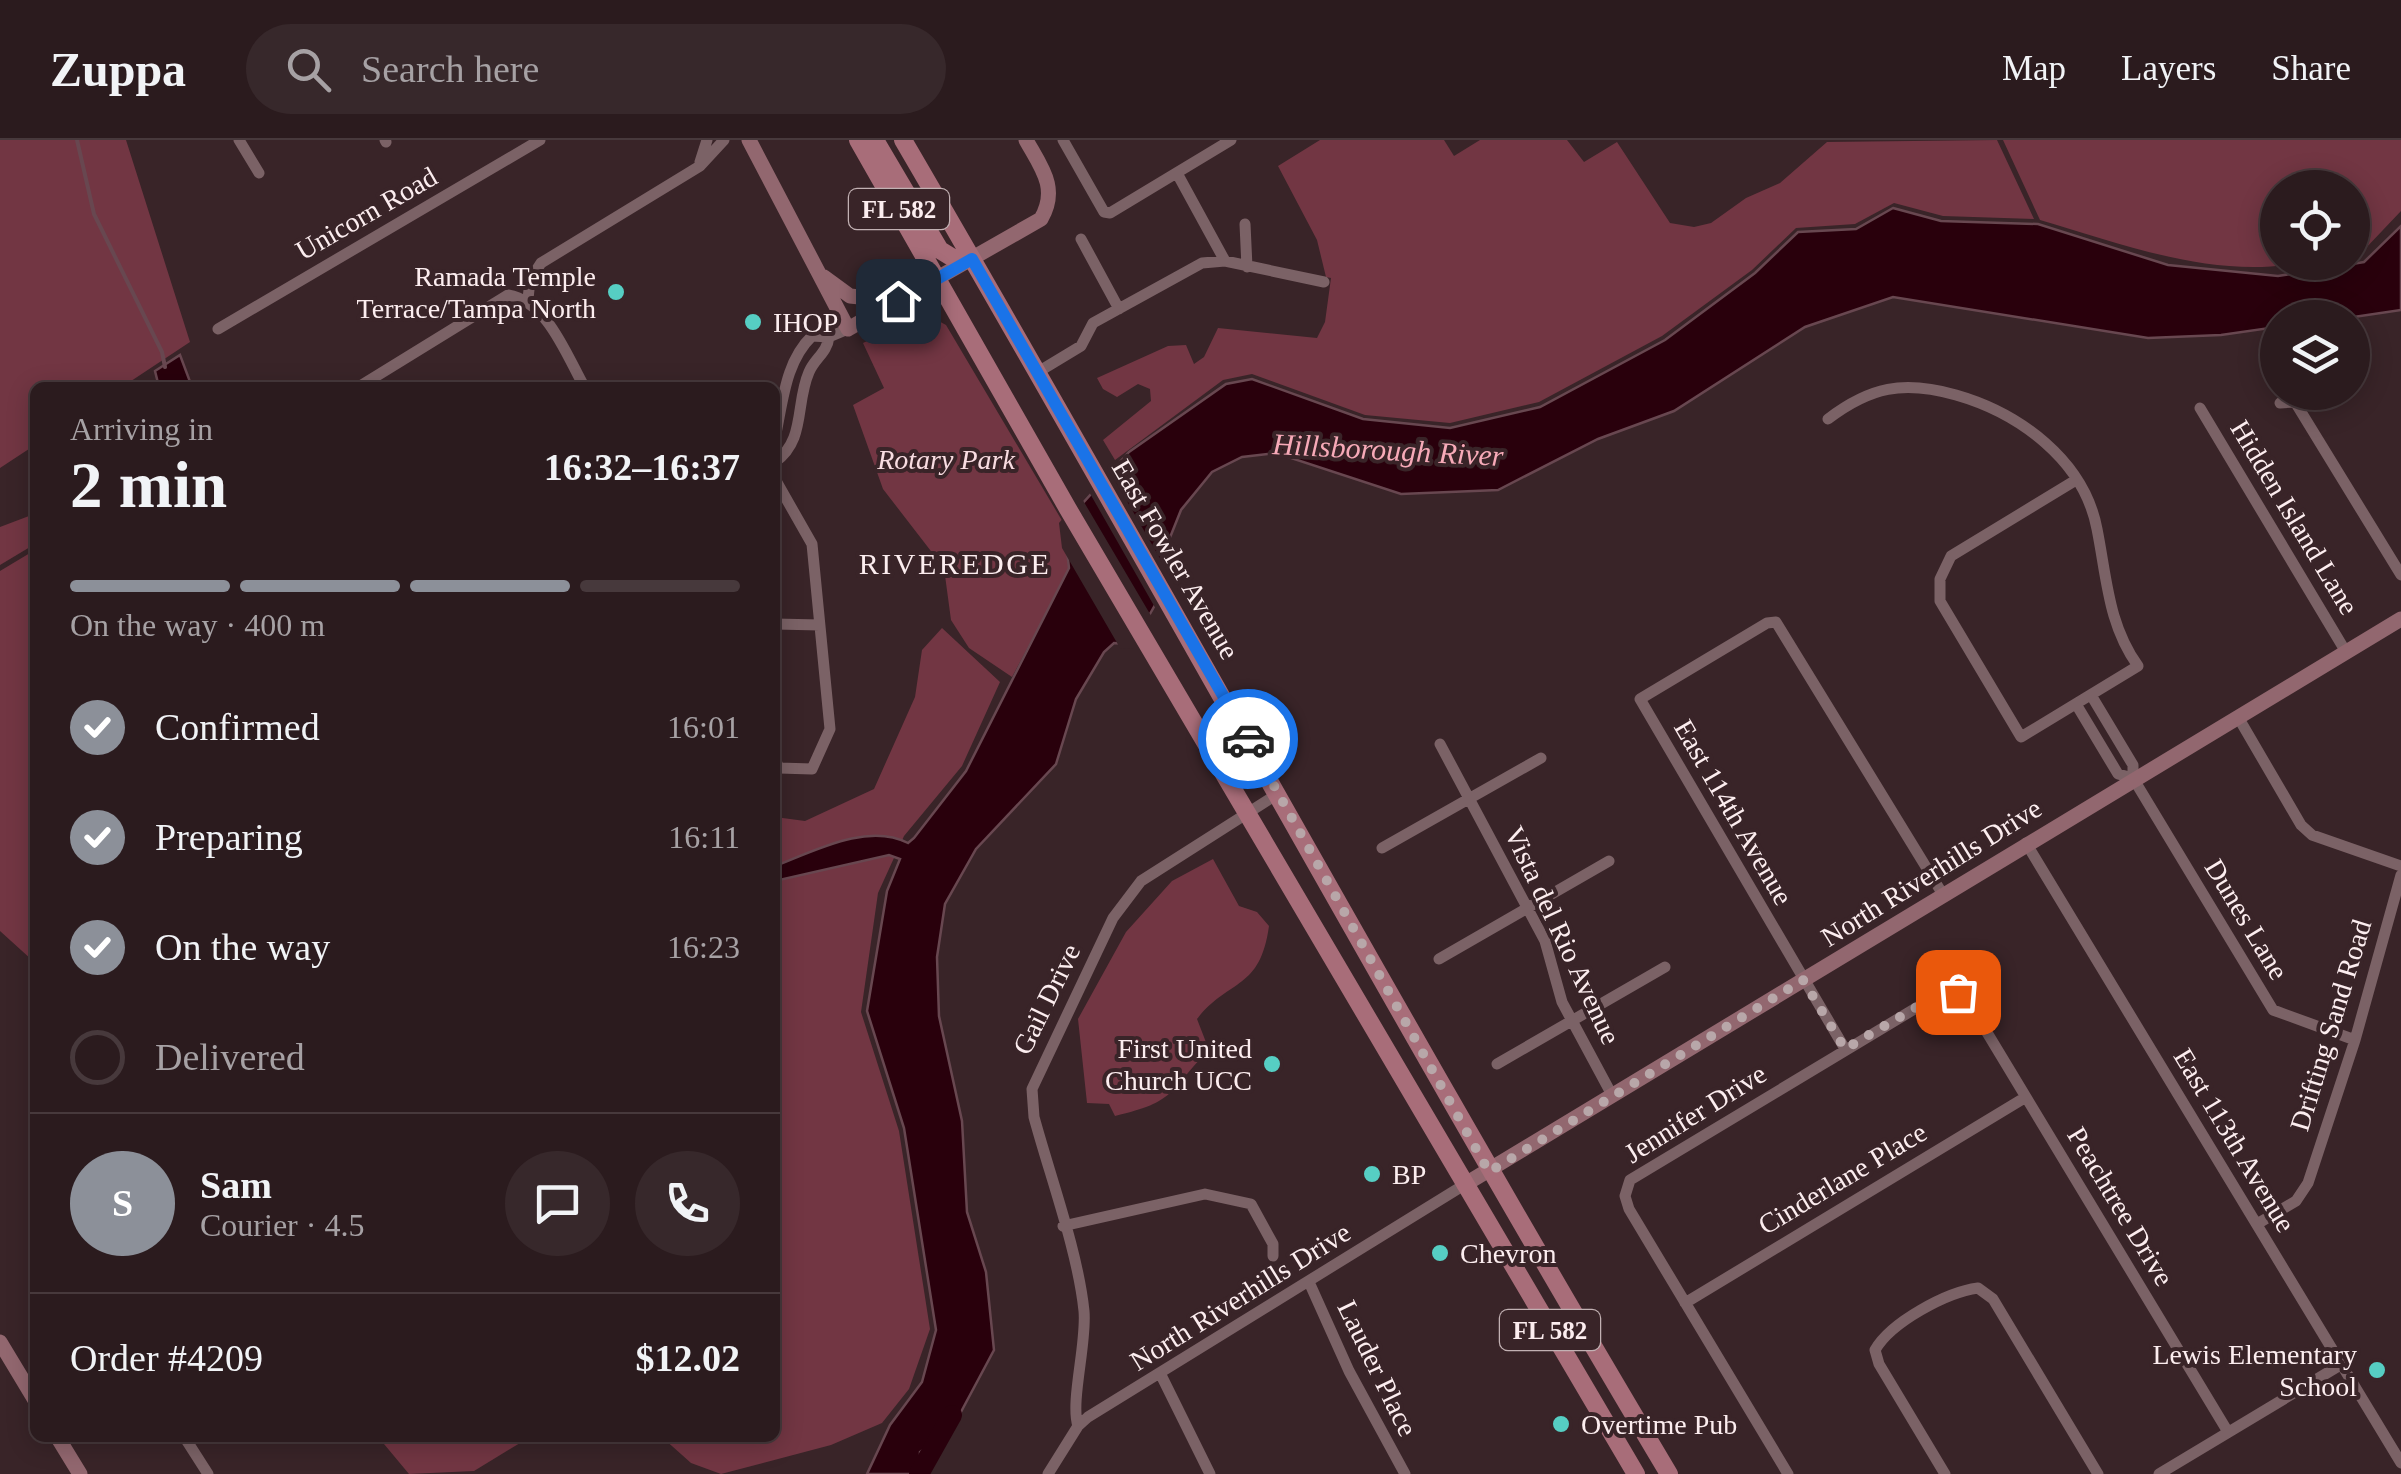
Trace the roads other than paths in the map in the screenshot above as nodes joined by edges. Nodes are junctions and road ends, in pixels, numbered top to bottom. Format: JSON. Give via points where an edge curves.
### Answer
{"nodes":[{"id":1,"x":239,"y":140,"type":"edge"},
{"id":2,"x":540,"y":140,"type":"edge"},
{"id":3,"x":708,"y":140,"type":"edge"},
{"id":4,"x":724,"y":140,"type":"edge"},
{"id":5,"x":750,"y":140,"type":"edge"},
{"id":6,"x":858,"y":140,"type":"edge"},
{"id":7,"x":876,"y":140,"type":"edge"},
{"id":8,"x":902,"y":140,"type":"edge"},
{"id":9,"x":1063,"y":140,"type":"edge"},
{"id":10,"x":1231,"y":140,"type":"edge"},
{"id":11,"x":1029,"y":141,"type":"edge"},
{"id":12,"x":700,"y":166,"type":"junction"},
{"id":13,"x":259,"y":172,"type":"dead end"},
{"id":14,"x":1178,"y":174,"type":"junction"},
{"id":15,"x":1245,"y":224,"type":"dead end"},
{"id":16,"x":1081,"y":239,"type":"dead end"},
{"id":17,"x":972,"y":259,"type":"junction"},
{"id":18,"x":1225,"y":261,"type":"junction"},
{"id":19,"x":1247,"y":267,"type":"junction"},
{"id":20,"x":818,"y":272,"type":"junction"},
{"id":21,"x":939,"y":277,"type":"junction"},
{"id":22,"x":1324,"y":282,"type":"dead end"},
{"id":23,"x":528,"y":299,"type":"junction"},
{"id":24,"x":898,"y":301,"type":"junction"},
{"id":25,"x":1119,"y":309,"type":"junction"},
{"id":26,"x":848,"y":328,"type":"junction"},
{"id":27,"x":218,"y":329,"type":"dead end"},
{"id":28,"x":828,"y":337,"type":"junction"},
{"id":29,"x":1038,"y":372,"type":"junction"},
{"id":30,"x":367,"y":382,"type":"edge"},
{"id":31,"x":581,"y":382,"type":"edge"},
{"id":32,"x":2200,"y":408,"type":"dead end"},
{"id":33,"x":2299,"y":410,"type":"edge"},
{"id":34,"x":780,"y":415,"type":"edge"},
{"id":35,"x":1828,"y":418,"type":"dead end"},
{"id":36,"x":780,"y":456,"type":"edge"},
{"id":37,"x":2076,"y":480,"type":"junction"},
{"id":38,"x":780,"y":489,"type":"edge"},
{"id":39,"x":2401,"y":576,"type":"edge"},
{"id":40,"x":2401,"y":619,"type":"edge"},
{"id":41,"x":780,"y":624,"type":"edge"},
{"id":42,"x":820,"y":625,"type":"junction"},
{"id":43,"x":2346,"y":652,"type":"junction"},
{"id":44,"x":2091,"y":695,"type":"junction"},
{"id":45,"x":2076,"y":704,"type":"junction"},
{"id":46,"x":2238,"y":717,"type":"junction"},
{"id":47,"x":1440,"y":744,"type":"dead end"},
{"id":48,"x":1541,"y":758,"type":"dead end"},
{"id":49,"x":780,"y":768,"type":"edge"},
{"id":50,"x":2133,"y":778,"type":"junction"},
{"id":51,"x":1280,"y":793,"type":"junction"},
{"id":52,"x":1470,"y":798,"type":"junction"},
{"id":53,"x":1248,"y":812,"type":"junction"},
{"id":54,"x":2026,"y":843,"type":"junction"},
{"id":55,"x":1382,"y":848,"type":"dead end"},
{"id":56,"x":1608,"y":861,"type":"dead end"},
{"id":57,"x":2401,"y":866,"type":"edge"},
{"id":58,"x":2401,"y":875,"type":"edge"},
{"id":59,"x":1942,"y":893,"type":"junction"},
{"id":60,"x":1527,"y":907,"type":"junction"},
{"id":61,"x":1439,"y":959,"type":"dead end"},
{"id":62,"x":1665,"y":966,"type":"dead end"},
{"id":63,"x":1803,"y":980,"type":"junction"},
{"id":64,"x":1971,"y":1006,"type":"joint"},
{"id":65,"x":1571,"y":1022,"type":"junction"},
{"id":66,"x":2356,"y":1040,"type":"junction"},
{"id":67,"x":1845,"y":1049,"type":"junction"},
{"id":68,"x":1497,"y":1064,"type":"dead end"},
{"id":69,"x":1612,"y":1095,"type":"junction"},
{"id":70,"x":2026,"y":1097,"type":"junction"},
{"id":71,"x":1489,"y":1172,"type":"junction"},
{"id":72,"x":1464,"y":1185,"type":"junction"},
{"id":73,"x":2257,"y":1224,"type":"junction"},
{"id":74,"x":1063,"y":1226,"type":"junction"},
{"id":75,"x":1272,"y":1256,"type":"dead end"},
{"id":76,"x":1310,"y":1282,"type":"junction"},
{"id":77,"x":1685,"y":1303,"type":"junction"},
{"id":78,"x":0,"y":1342,"type":"edge"},
{"id":79,"x":2342,"y":1364,"type":"junction"},
{"id":80,"x":1161,"y":1375,"type":"junction"},
{"id":81,"x":30,"y":1392,"type":"edge"},
{"id":82,"x":1078,"y":1426,"type":"junction"},
{"id":83,"x":2228,"y":1432,"type":"junction"},
{"id":84,"x":60,"y":1442,"type":"edge"},
{"id":85,"x":188,"y":1442,"type":"edge"},
{"id":86,"x":2401,"y":1462,"type":"edge"},
{"id":87,"x":80,"y":1474,"type":"edge"},
{"id":88,"x":208,"y":1474,"type":"edge"},
{"id":89,"x":1048,"y":1474,"type":"edge"},
{"id":90,"x":1210,"y":1474,"type":"edge"},
{"id":91,"x":1405,"y":1474,"type":"edge"},
{"id":92,"x":1636,"y":1474,"type":"edge"},
{"id":93,"x":1669,"y":1474,"type":"edge"},
{"id":94,"x":1788,"y":1474,"type":"edge"},
{"id":95,"x":1945,"y":1474,"type":"edge"},
{"id":96,"x":2098,"y":1474,"type":"edge"},
{"id":97,"x":2159,"y":1474,"type":"edge"}],
"edges":[{"from":1,"to":13,"type":"street"},
{"from":2,"to":27,"type":"street","name":"Unicorn Road"},
{"from":3,"to":12,"type":"street"},
{"from":4,"to":12,"type":"street"},
{"from":5,"to":20,"type":"street"},
{"from":6,"to":21,"type":"main road","number":"FL 582"},
{"from":7,"to":17,"type":"main road","via":[[940,250]]},
{"from":8,"to":17,"type":"main road","name":"East Fowler Avenue","number":"FL 582"},
{"from":9,"to":14,"type":"street","via":[[1104,212]]},
{"from":10,"to":14,"type":"street"},
{"from":11,"to":17,"type":"street","via":[[1048,180],[1047,208]]},
{"from":12,"to":23,"type":"street","via":[[541,263]]},
{"from":14,"to":18,"type":"street"},
{"from":15,"to":19,"type":"street"},
{"from":16,"to":25,"type":"street"},
{"from":17,"to":21,"type":"street"},
{"from":17,"to":29,"type":"main road","name":"East Fowler Avenue","number":"FL 582"},
{"from":18,"to":19,"type":"street"},
{"from":18,"to":25,"type":"street","via":[[1202,264]]},
{"from":19,"to":22,"type":"street"},
{"from":20,"to":24,"type":"street","via":[[850,296]]},
{"from":20,"to":26,"type":"street"},
{"from":21,"to":24,"type":"street"},
{"from":21,"to":53,"type":"main road","number":"FL 582"},
{"from":23,"to":30,"type":"street","via":[[508,295]]},
{"from":23,"to":31,"type":"street"},
{"from":24,"to":26,"type":"street"},
{"from":25,"to":29,"type":"street","via":[[1093,323],[1080,346]]},
{"from":26,"to":28,"type":"street"},
{"from":28,"to":34,"type":"street","via":[[812,336],[791,364]]},
{"from":28,"to":36,"type":"street","via":[[828,348],[809,371],[796,438]]},
{"from":29,"to":51,"type":"main road","name":"East Fowler Avenue","number":"FL 582"},
{"from":32,"to":43,"type":"street","name":"Hidden Island Lane"},
{"from":33,"to":39,"type":"street"},
{"from":35,"to":37,"type":"street","via":[[1860,395],[1937,390],[2003,412],[2054,448]]},
{"from":37,"to":44,"type":"street","via":[[2097,524],[2116,630],[2138,666]]},
{"from":37,"to":45,"type":"street","via":[[1951,556],[1940,579],[1940,600],[2020,737]]},
{"from":38,"to":42,"type":"street","via":[[812,544]]},
{"from":40,"to":43,"type":"street","name":"North Riverhills Drive"},
{"from":41,"to":42,"type":"street"},
{"from":42,"to":49,"type":"street","via":[[830,730],[812,769]]},
{"from":43,"to":46,"type":"street","name":"North Riverhills Drive"},
{"from":44,"to":45,"type":"street"},
{"from":44,"to":50,"type":"street","name":"Dunes Lane","via":[[2133,766]]},
{"from":45,"to":50,"type":"street","name":"Dunes Lane","via":[[2118,774]]},
{"from":46,"to":50,"type":"street","name":"North Riverhills Drive"},
{"from":46,"to":57,"type":"street","via":[[2301,825],[2329,843]]},
{"from":47,"to":52,"type":"street","name":"Vista del Rio Avenue"},
{"from":48,"to":52,"type":"street"},
{"from":50,"to":54,"type":"street","name":"North Riverhills Drive"},
{"from":50,"to":66,"type":"street","name":"Dunes Lane","via":[[2273,1010]]},
{"from":51,"to":53,"type":"street","name":"Gail Drive"},
{"from":51,"to":71,"type":"main road","name":"East Fowler Avenue","number":"FL 582"},
{"from":52,"to":55,"type":"street"},
{"from":52,"to":60,"type":"street","name":"Vista del Rio Avenue"},
{"from":53,"to":72,"type":"main road","number":"FL 582"},
{"from":53,"to":74,"type":"street","name":"Gail Drive","via":[[1141,881],[1113,918],[1050,1042],[1032,1089]]},
{"from":54,"to":59,"type":"street","name":"North Riverhills Drive"},
{"from":54,"to":73,"type":"street","name":"East 113th Avenue"},
{"from":56,"to":60,"type":"street"},
{"from":58,"to":66,"type":"street","name":"Drifting Sand Road"},
{"from":59,"to":63,"type":"street","name":"North Riverhills Drive"},
{"from":59,"to":63,"type":"street","name":"East 114th Avenue","via":[[1776,622],[1647,694],[1641,703]]},
{"from":60,"to":61,"type":"street"},
{"from":60,"to":65,"type":"street","name":"Vista del Rio Avenue"},
{"from":62,"to":65,"type":"street"},
{"from":63,"to":67,"type":"street","name":"East 114th Avenue"},
{"from":63,"to":69,"type":"street","name":"North Riverhills Drive"},
{"from":64,"to":67,"type":"street","name":"Jennifer Drive","via":[[1958,992],[1941,993]]},
{"from":64,"to":70,"type":"street","name":"Peachtree Drive"},
{"from":65,"to":68,"type":"street"},
{"from":65,"to":69,"type":"street","name":"Vista del Rio Avenue"},
{"from":66,"to":73,"type":"street","name":"Drifting Sand Road","via":[[2302,1194]]},
{"from":67,"to":77,"type":"street","name":"Jennifer Drive","via":[[1630,1180],[1629,1209]]},
{"from":69,"to":71,"type":"street","name":"North Riverhills Drive"},
{"from":70,"to":77,"type":"street","name":"Cinderlane Place"},
{"from":70,"to":83,"type":"street","name":"Peachtree Drive"},
{"from":71,"to":72,"type":"street","name":"North Riverhills Drive"},
{"from":71,"to":93,"type":"main road","name":"East Fowler Avenue","number":"FL 582"},
{"from":72,"to":76,"type":"street","name":"North Riverhills Drive"},
{"from":72,"to":92,"type":"main road","number":"FL 582"},
{"from":73,"to":79,"type":"street","name":"East 113th Avenue"},
{"from":74,"to":75,"type":"street","via":[[1206,1194],[1251,1204],[1273,1244]]},
{"from":74,"to":82,"type":"street","name":"Gail Drive","via":[[1084,1310]]},
{"from":76,"to":80,"type":"street","name":"North Riverhills Drive"},
{"from":76,"to":91,"type":"street","name":"Lauder Place"},
{"from":77,"to":94,"type":"street","name":"Jennifer Drive"},
{"from":78,"to":81,"type":"street"},
{"from":79,"to":83,"type":"street"},
{"from":79,"to":86,"type":"street","name":"East 113th Avenue"},
{"from":80,"to":82,"type":"street","name":"North Riverhills Drive"},
{"from":80,"to":90,"type":"street"},
{"from":82,"to":89,"type":"street","name":"North Riverhills Drive"},
{"from":83,"to":97,"type":"street"},
{"from":84,"to":87,"type":"street"},
{"from":85,"to":88,"type":"street"},
{"from":95,"to":96,"type":"street","via":[[1875,1350],[1883,1336],[1960,1290],[1978,1288],[1993,1299]]}]}
